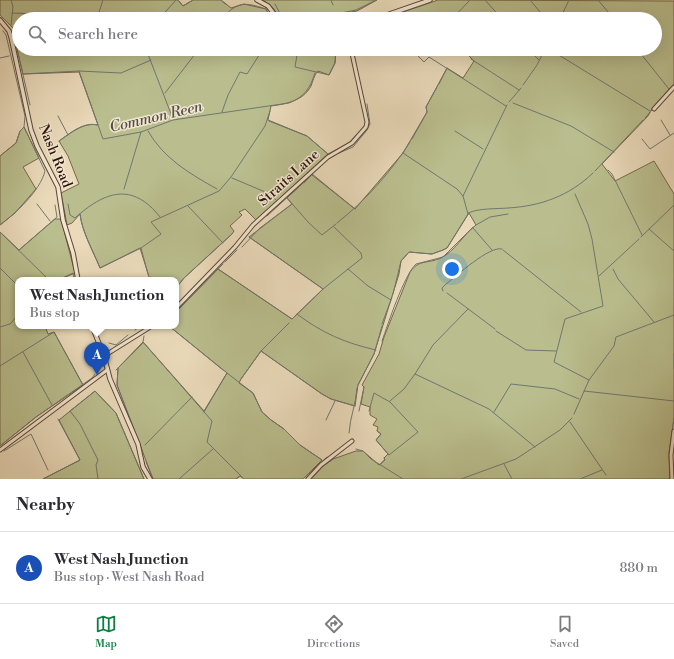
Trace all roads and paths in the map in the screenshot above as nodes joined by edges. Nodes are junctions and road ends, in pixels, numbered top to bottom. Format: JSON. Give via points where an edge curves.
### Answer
{"nodes":[{"id":1,"x":257,"y":0,"type":"edge"},
{"id":2,"x":430,"y":0,"type":"edge"},
{"id":3,"x":273,"y":12,"type":"edge"},
{"id":4,"x":395,"y":12,"type":"edge"},
{"id":5,"x":0,"y":20,"type":"edge"},
{"id":6,"x":12,"y":42,"type":"edge"},
{"id":7,"x":15,"y":56,"type":"edge"},
{"id":8,"x":353,"y":56,"type":"edge"},
{"id":9,"x":674,"y":87,"type":"edge"},
{"id":10,"x":654,"y":109,"type":"dead end"},
{"id":11,"x":77,"y":277,"type":"edge"},
{"id":12,"x":179,"y":305,"type":"edge"},
{"id":13,"x":93,"y":329,"type":"edge"},
{"id":14,"x":147,"y":329,"type":"edge"},
{"id":15,"x":104,"y":356,"type":"junction"},
{"id":16,"x":107,"y":370,"type":"junction"},
{"id":17,"x":674,"y":431,"type":"edge"},
{"id":18,"x":352,"y":441,"type":"dead end"},
{"id":19,"x":0,"y":450,"type":"edge"},
{"id":20,"x":150,"y":479,"type":"edge"},
{"id":21,"x":308,"y":479,"type":"edge"},
{"id":22,"x":672,"y":479,"type":"edge"}],
"edges":[{"from":1,"to":3,"type":"street"},
{"from":2,"to":4,"type":"street"},
{"from":5,"to":6,"type":"street","name":"Nash Road","via":[[9,31]]},
{"from":7,"to":11,"type":"street","name":"Nash Road","via":[[36,146],[58,186],[63,220]]},
{"from":8,"to":12,"type":"street","name":"Straits Lane","via":[[366,127],[352,143],[328,157],[253,225]]},
{"from":9,"to":10,"type":"street"},
{"from":13,"to":15,"type":"street"},
{"from":14,"to":15,"type":"street"},
{"from":15,"to":16,"type":"street"},
{"from":16,"to":19,"type":"street"},
{"from":16,"to":20,"type":"street","via":[[138,444],[143,467]]},
{"from":17,"to":22,"type":"street"},
{"from":18,"to":21,"type":"street"}]}
